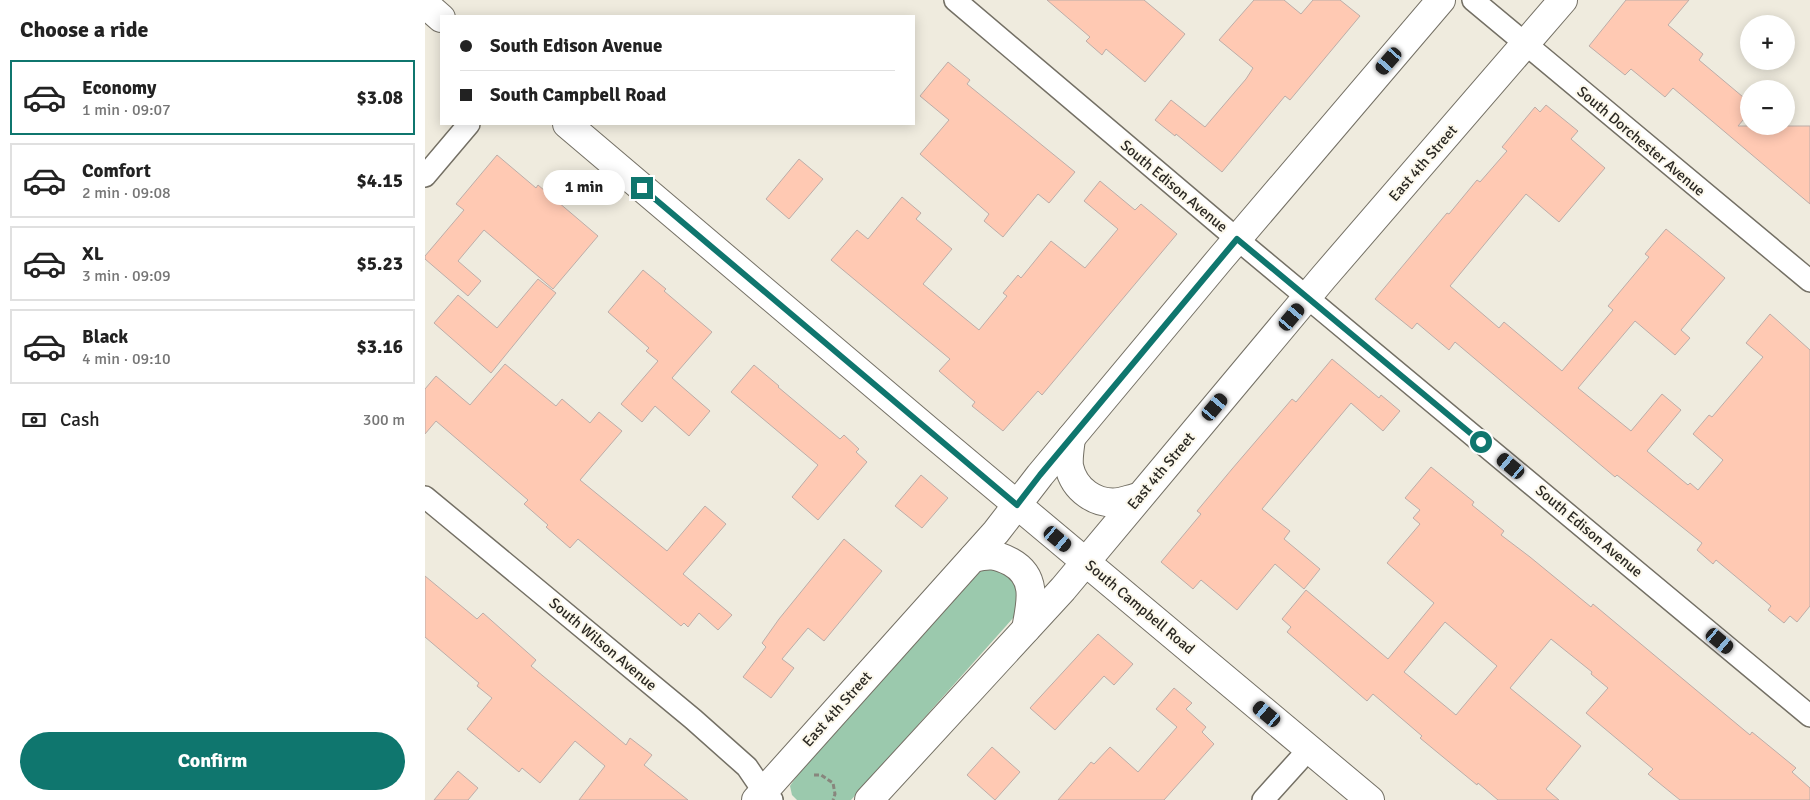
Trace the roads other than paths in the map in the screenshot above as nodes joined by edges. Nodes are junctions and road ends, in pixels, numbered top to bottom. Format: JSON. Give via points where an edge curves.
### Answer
{"nodes":[{"id":1,"x":955,"y":0,"type":"edge"},
{"id":2,"x":1441,"y":0,"type":"edge"},
{"id":3,"x":1473,"y":0,"type":"edge"},
{"id":4,"x":1563,"y":0,"type":"edge"},
{"id":5,"x":425,"y":4,"type":"edge"},
{"id":6,"x":440,"y":17,"type":"edge"},
{"id":7,"x":1525,"y":44,"type":"junction"},
{"id":8,"x":468,"y":125,"type":"edge"},
{"id":9,"x":568,"y":125,"type":"edge"},
{"id":10,"x":425,"y":176,"type":"edge"},
{"id":11,"x":1237,"y":239,"type":"junction"},
{"id":12,"x":1810,"y":282,"type":"edge"},
{"id":13,"x":1308,"y":297,"type":"junction"},
{"id":14,"x":1071,"y":438,"type":"junction"},
{"id":15,"x":425,"y":497,"type":"edge"},
{"id":16,"x":1139,"y":497,"type":"junction"},
{"id":17,"x":1017,"y":505,"type":"junction"},
{"id":18,"x":973,"y":558,"type":"junction"},
{"id":19,"x":1086,"y":562,"type":"junction"},
{"id":20,"x":1026,"y":629,"type":"junction"},
{"id":21,"x":1810,"y":716,"type":"edge"},
{"id":22,"x":1309,"y":749,"type":"junction"},
{"id":23,"x":764,"y":797,"type":"edge"},
{"id":24,"x":869,"y":800,"type":"edge"},
{"id":25,"x":1263,"y":800,"type":"edge"},
{"id":26,"x":1370,"y":800,"type":"edge"}],
"edges":[{"from":1,"to":11,"type":"street","name":"South Edison Avenue"},
{"from":2,"to":11,"type":"street","name":"East 4th Street"},
{"from":3,"to":7,"type":"street","name":"South Dorchester Avenue"},
{"from":4,"to":7,"type":"street","name":"East 4th Street"},
{"from":5,"to":6,"type":"street"},
{"from":7,"to":12,"type":"street","name":"South Dorchester Avenue"},
{"from":7,"to":13,"type":"street","name":"East 4th Street"},
{"from":8,"to":10,"type":"street"},
{"from":9,"to":17,"type":"street","name":"South Campbell Road"},
{"from":11,"to":13,"type":"street","name":"South Edison Avenue"},
{"from":11,"to":14,"type":"street","name":"East 4th Street"},
{"from":13,"to":16,"type":"street","name":"East 4th Street"},
{"from":13,"to":21,"type":"street","name":"South Edison Avenue"},
{"from":14,"to":16,"type":"street","via":[[1069,466],[1083,491],[1108,502]]},
{"from":14,"to":17,"type":"street","name":"East 4th Street"},
{"from":15,"to":23,"type":"street","name":"South Wilson Avenue","via":[[693,719],[747,767]]},
{"from":16,"to":19,"type":"street","name":"East 4th Street"},
{"from":17,"to":18,"type":"street","name":"East 4th Street"},
{"from":17,"to":19,"type":"street","name":"South Campbell Road"},
{"from":18,"to":20,"type":"street","via":[[989,554],[1002,558],[1028,577],[1031,593]]},
{"from":18,"to":23,"type":"street","name":"East 4th Street"},
{"from":19,"to":20,"type":"street","name":"East 4th Street"},
{"from":19,"to":22,"type":"street","name":"South Campbell Road"},
{"from":20,"to":24,"type":"street","name":"East 4th Street"},
{"from":22,"to":25,"type":"street"},
{"from":22,"to":26,"type":"street","name":"South Campbell Road"}]}
